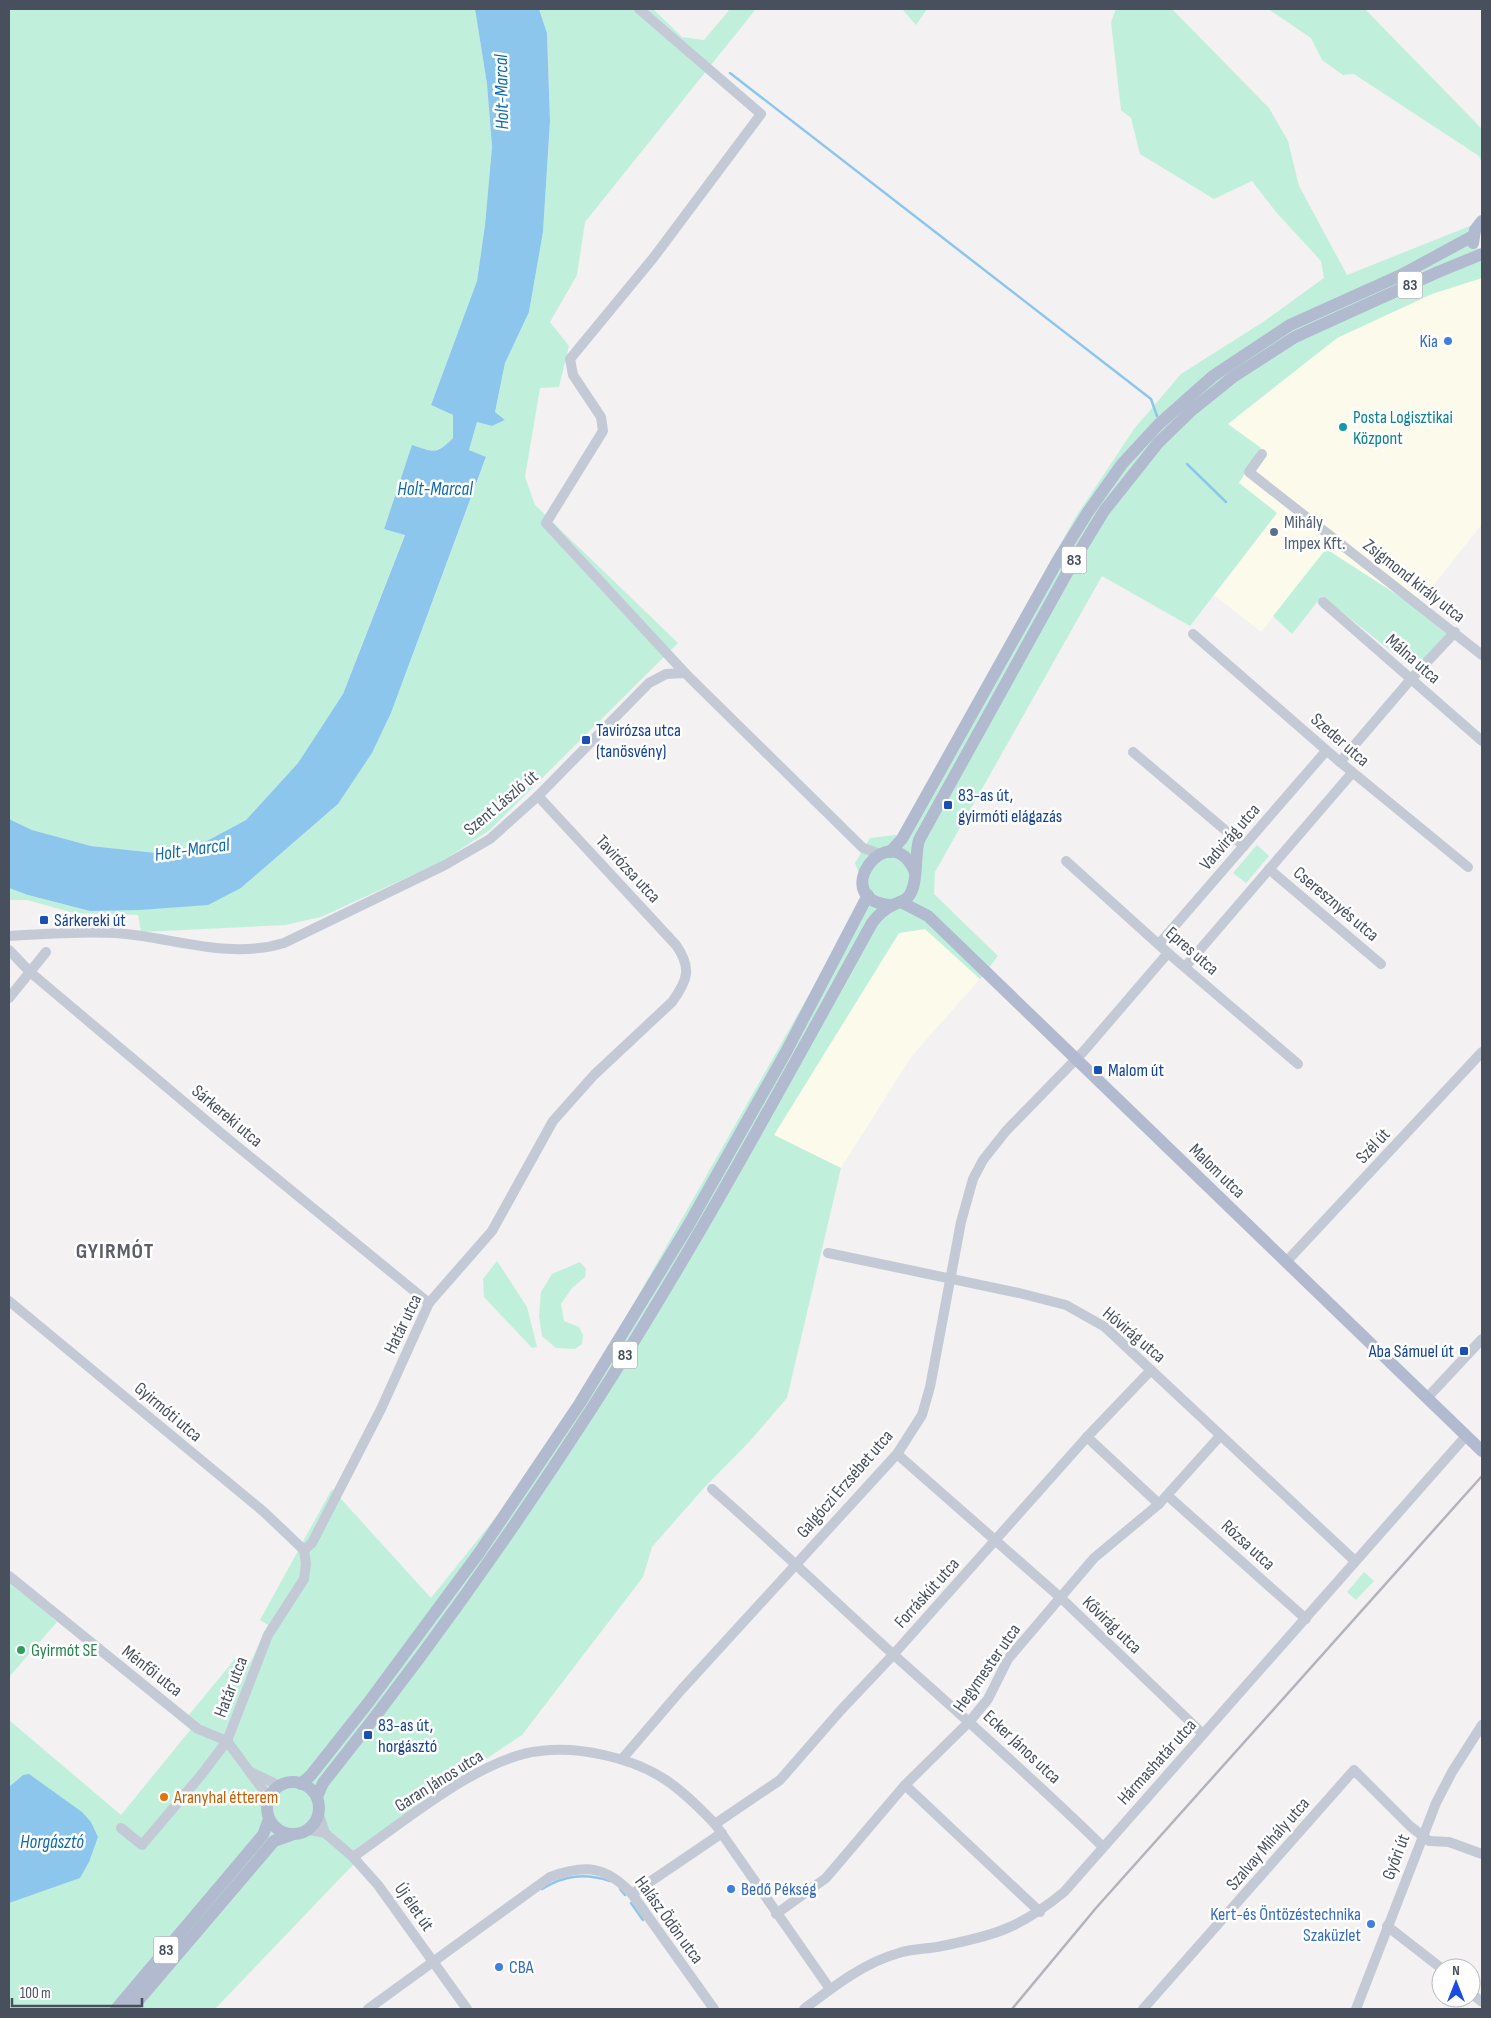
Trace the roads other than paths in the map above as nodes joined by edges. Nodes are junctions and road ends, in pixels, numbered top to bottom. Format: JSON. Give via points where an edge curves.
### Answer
{"nodes":[{"id":1,"x":639,"y":9,"type":"edge"},
{"id":2,"x":1482,"y":213,"type":"edge"},
{"id":3,"x":1482,"y":221,"type":"edge"},
{"id":4,"x":1473,"y":236,"type":"junction"},
{"id":5,"x":1461,"y":242,"type":"junction"},
{"id":6,"x":1480,"y":257,"type":"edge"},
{"id":7,"x":1262,"y":454,"type":"dead end"},
{"id":8,"x":1323,"y":602,"type":"dead end"},
{"id":9,"x":1455,"y":632,"type":"junction"},
{"id":10,"x":1194,"y":634,"type":"dead end"},
{"id":11,"x":1482,"y":655,"type":"edge"},
{"id":12,"x":685,"y":673,"type":"junction"},
{"id":13,"x":1411,"y":679,"type":"junction"},
{"id":14,"x":1482,"y":741,"type":"edge"},
{"id":15,"x":1326,"y":750,"type":"junction"},
{"id":16,"x":1133,"y":752,"type":"dead end"},
{"id":17,"x":1340,"y":762,"type":"junction"},
{"id":18,"x":1352,"y":773,"type":"junction"},
{"id":19,"x":538,"y":796,"type":"junction"},
{"id":20,"x":1244,"y":846,"type":"junction"},
{"id":21,"x":863,"y":848,"type":"junction"},
{"id":22,"x":885,"y":853,"type":"junction"},
{"id":23,"x":1066,"y":861,"type":"dead end"},
{"id":24,"x":1468,"y":867,"type":"dead end"},
{"id":25,"x":1269,"y":869,"type":"junction"},
{"id":26,"x":864,"y":870,"type":"junction"},
{"id":27,"x":915,"y":872,"type":"junction"},
{"id":28,"x":913,"y":890,"type":"junction"},
{"id":29,"x":868,"y":895,"type":"junction"},
{"id":30,"x":897,"y":904,"type":"junction"},
{"id":31,"x":928,"y":916,"type":"junction"},
{"id":32,"x":9,"y":936,"type":"edge"},
{"id":33,"x":1159,"y":944,"type":"junction"},
{"id":34,"x":9,"y":950,"type":"edge"},
{"id":35,"x":46,"y":952,"type":"dead end"},
{"id":36,"x":1168,"y":953,"type":"junction"},
{"id":37,"x":1382,"y":964,"type":"dead end"},
{"id":38,"x":1185,"y":967,"type":"junction"},
{"id":39,"x":687,"y":970,"type":"joint"},
{"id":40,"x":30,"y":972,"type":"junction"},
{"id":41,"x":9,"y":998,"type":"edge"},
{"id":42,"x":1482,"y":1052,"type":"edge"},
{"id":43,"x":1075,"y":1059,"type":"junction"},
{"id":44,"x":1298,"y":1064,"type":"dead end"},
{"id":45,"x":828,"y":1253,"type":"dead end"},
{"id":46,"x":1286,"y":1262,"type":"junction"},
{"id":47,"x":951,"y":1280,"type":"junction"},
{"id":48,"x":9,"y":1301,"type":"edge"},
{"id":49,"x":429,"y":1303,"type":"junction"},
{"id":50,"x":1482,"y":1339,"type":"edge"},
{"id":51,"x":1151,"y":1370,"type":"junction"},
{"id":52,"x":1427,"y":1398,"type":"junction"},
{"id":53,"x":1220,"y":1436,"type":"junction"},
{"id":54,"x":1466,"y":1436,"type":"junction"},
{"id":55,"x":1087,"y":1437,"type":"junction"},
{"id":56,"x":1482,"y":1451,"type":"edge"},
{"id":57,"x":897,"y":1454,"type":"junction"},
{"id":58,"x":712,"y":1489,"type":"dead end"},
{"id":59,"x":1168,"y":1496,"type":"junction"},
{"id":60,"x":1159,"y":1504,"type":"junction"},
{"id":61,"x":996,"y":1542,"type":"junction"},
{"id":62,"x":304,"y":1550,"type":"junction"},
{"id":63,"x":1355,"y":1561,"type":"junction"},
{"id":64,"x":796,"y":1563,"type":"junction"},
{"id":65,"x":9,"y":1576,"type":"edge"},
{"id":66,"x":1061,"y":1598,"type":"junction"},
{"id":67,"x":1306,"y":1619,"type":"junction"},
{"id":68,"x":893,"y":1655,"type":"junction"},
{"id":69,"x":970,"y":1721,"type":"junction"},
{"id":70,"x":1482,"y":1725,"type":"edge"},
{"id":71,"x":1203,"y":1734,"type":"junction"},
{"id":72,"x":227,"y":1741,"type":"junction"},
{"id":73,"x":622,"y":1759,"type":"junction"},
{"id":74,"x":249,"y":1771,"type":"junction"},
{"id":75,"x":301,"y":1784,"type":"junction"},
{"id":76,"x":905,"y":1785,"type":"junction"},
{"id":77,"x":280,"y":1786,"type":"junction"},
{"id":78,"x":317,"y":1797,"type":"junction"},
{"id":79,"x":269,"y":1798,"type":"junction"},
{"id":80,"x":319,"y":1815,"type":"junction"},
{"id":81,"x":269,"y":1819,"type":"junction"},
{"id":82,"x":715,"y":1824,"type":"junction"},
{"id":83,"x":121,"y":1828,"type":"dead end"},
{"id":84,"x":309,"y":1830,"type":"junction"},
{"id":85,"x":325,"y":1833,"type":"junction"},
{"id":86,"x":722,"y":1833,"type":"junction"},
{"id":87,"x":291,"y":1835,"type":"junction"},
{"id":88,"x":1422,"y":1836,"type":"junction"},
{"id":89,"x":1103,"y":1847,"type":"junction"},
{"id":90,"x":1482,"y":1854,"type":"edge"},
{"id":91,"x":353,"y":1858,"type":"junction"},
{"id":92,"x":632,"y":1894,"type":"junction"},
{"id":93,"x":1040,"y":1912,"type":"junction"},
{"id":94,"x":776,"y":1914,"type":"junction"},
{"id":95,"x":1388,"y":1926,"type":"junction"},
{"id":96,"x":1431,"y":1960,"type":"edge"},
{"id":97,"x":432,"y":1962,"type":"junction"},
{"id":98,"x":830,"y":1988,"type":"junction"},
{"id":99,"x":116,"y":2009,"type":"edge"},
{"id":100,"x":131,"y":2009,"type":"edge"},
{"id":101,"x":368,"y":2009,"type":"edge"},
{"id":102,"x":467,"y":2009,"type":"edge"},
{"id":103,"x":714,"y":2009,"type":"edge"},
{"id":104,"x":804,"y":2009,"type":"edge"},
{"id":105,"x":1143,"y":2009,"type":"edge"},
{"id":106,"x":1356,"y":2009,"type":"edge"}],
"edges":[{"from":1,"to":12,"type":"street","via":[[761,114],[654,257],[570,359],[573,375],[601,417],[603,431],[546,523]]},
{"from":2,"to":5,"type":"main road","via":[[1473,221]]},
{"from":3,"to":4,"type":"main road"},
{"from":4,"to":5,"type":"main road","number":"83"},
{"from":4,"to":6,"type":"main road","via":[[1473,245]]},
{"from":5,"to":22,"type":"main road","number":"83","via":[[1400,275],[1290,325],[1243,354],[1188,397],[1141,443],[1122,464],[1083,520],[902,839]]},
{"from":6,"to":27,"type":"main road","number":"83","via":[[1319,325],[1263,356],[1207,397],[1158,443],[1104,511],[1073,562],[919,840]]},
{"from":7,"to":9,"type":"street","name":"Zsigmond király utca","via":[[1249,472]]},
{"from":8,"to":13,"type":"street","name":"Málna utca"},
{"from":9,"to":11,"type":"street","name":"Zsigmond király utca"},
{"from":9,"to":13,"type":"street"},
{"from":10,"to":15,"type":"street","name":"Szeder utca"},
{"from":12,"to":19,"type":"street","name":"Szent László út","via":[[666,674],[649,683]]},
{"from":12,"to":21,"type":"street"},
{"from":13,"to":14,"type":"street","name":"Málna utca"},
{"from":13,"to":17,"type":"street"},
{"from":15,"to":17,"type":"street","name":"Szeder utca"},
{"from":15,"to":20,"type":"street","name":"Vadvirág utca"},
{"from":16,"to":20,"type":"street"},
{"from":17,"to":18,"type":"street","name":"Szeder utca"},
{"from":18,"to":24,"type":"street","name":"Szeder utca"},
{"from":18,"to":25,"type":"street"},
{"from":19,"to":32,"type":"street","name":"Szent László út","via":[[490,839],[446,865],[270,947],[230,949],[117,933]]},
{"from":19,"to":39,"type":"street","name":"Tavirózsa utca","via":[[676,945]]},
{"from":20,"to":33,"type":"street","name":"Vadvirág utca"},
{"from":21,"to":22,"type":"street"},
{"from":21,"to":26,"type":"street"},
{"from":22,"to":26,"type":"main road","number":"83","via":[[868,863]]},
{"from":22,"to":27,"type":"main road","via":[[906,858]]},
{"from":23,"to":33,"type":"street","name":"Epres utca"},
{"from":25,"to":37,"type":"street","name":"Cseresznyés utca"},
{"from":25,"to":38,"type":"street"},
{"from":26,"to":29,"type":"main road"},
{"from":27,"to":28,"type":"main road","number":"83"},
{"from":28,"to":30,"type":"main road","number":"83"},
{"from":28,"to":31,"type":"main road"},
{"from":29,"to":30,"type":"main road","via":[[883,904]]},
{"from":29,"to":75,"type":"main road","number":"83","via":[[865,906],[688,1226],[580,1403],[479,1553],[368,1704],[311,1776]]},
{"from":30,"to":31,"type":"main road"},
{"from":30,"to":78,"type":"main road","number":"83","via":[[879,914],[872,923],[704,1226],[592,1408],[485,1566],[323,1783]]},
{"from":31,"to":43,"type":"main road","name":"Malom utca"},
{"from":33,"to":36,"type":"street","name":"Epres utca"},
{"from":34,"to":40,"type":"street","name":"Sárkereki utca"},
{"from":35,"to":40,"type":"street"},
{"from":36,"to":38,"type":"street","name":"Epres utca"},
{"from":36,"to":43,"type":"street"},
{"from":38,"to":44,"type":"street","name":"Epres utca"},
{"from":39,"to":49,"type":"street","name":"Határ utca","via":[[682,989],[672,1002],[594,1075],[553,1121],[492,1232]]},
{"from":40,"to":41,"type":"street"},
{"from":40,"to":49,"type":"street","name":"Sárkereki utca"},
{"from":42,"to":46,"type":"street","name":"Szél út"},
{"from":43,"to":46,"type":"main road","name":"Malom utca"},
{"from":43,"to":47,"type":"street","name":"Galgóczi Erzsébet utca","via":[[1006,1131],[983,1160],[973,1179],[961,1222]]},
{"from":45,"to":47,"type":"street","name":"Hóvirág utca"},
{"from":46,"to":52,"type":"main road","name":"Malom utca"},
{"from":47,"to":51,"type":"street","name":"Hóvirág utca","via":[[1066,1305],[1105,1327]]},
{"from":47,"to":57,"type":"street","name":"Galgóczi Erzsébet utca","via":[[922,1415]]},
{"from":48,"to":62,"type":"street","name":"Gyirmóti utca","via":[[264,1512]]},
{"from":49,"to":62,"type":"street","name":"Határ utca","via":[[381,1409],[312,1543]]},
{"from":50,"to":52,"type":"street"},
{"from":51,"to":53,"type":"street","name":"Hóvirág utca"},
{"from":51,"to":55,"type":"street","name":"Forráskút utca"},
{"from":52,"to":54,"type":"main road","name":"Malom utca"},
{"from":53,"to":59,"type":"street","name":"Hegymester utca"},
{"from":53,"to":63,"type":"street","name":"Hóvirág utca"},
{"from":54,"to":56,"type":"main road","name":"Malom utca"},
{"from":54,"to":63,"type":"street","name":"Hármashatár utca"},
{"from":55,"to":60,"type":"street"},
{"from":55,"to":61,"type":"street","name":"Forráskút utca"},
{"from":57,"to":61,"type":"street","name":"Kővirág utca"},
{"from":57,"to":64,"type":"street","name":"Galgóczi Erzsébet utca"},
{"from":58,"to":64,"type":"street","name":"Ecker János utca"},
{"from":59,"to":60,"type":"street","name":"Hegymester utca"},
{"from":59,"to":67,"type":"street","name":"Rózsa utca"},
{"from":60,"to":66,"type":"street","name":"Hegymester utca","via":[[1094,1558]]},
{"from":61,"to":66,"type":"street","name":"Kővirág utca"},
{"from":61,"to":68,"type":"street","name":"Forráskút utca"},
{"from":62,"to":72,"type":"street","name":"Határ utca","via":[[304,1578],[268,1635]]},
{"from":63,"to":67,"type":"street","name":"Hármashatár utca"},
{"from":64,"to":68,"type":"street","name":"Ecker János utca"},
{"from":64,"to":73,"type":"street","name":"Galgóczi Erzsébet utca"},
{"from":65,"to":72,"type":"street","name":"Ménfői utca","via":[[198,1729]]},
{"from":66,"to":69,"type":"street","name":"Hegymester utca","via":[[1008,1659],[988,1699]]},
{"from":66,"to":71,"type":"street","name":"Kővirág utca"},
{"from":67,"to":71,"type":"street","name":"Hármashatár utca"},
{"from":68,"to":69,"type":"street","name":"Ecker János utca"},
{"from":68,"to":82,"type":"street","name":"Forráskút utca","via":[[780,1780]]},
{"from":69,"to":76,"type":"street","name":"Hegymester utca"},
{"from":69,"to":89,"type":"street","name":"Ecker János utca"},
{"from":70,"to":88,"type":"street","name":"Győri út","via":[[1452,1772]]},
{"from":71,"to":89,"type":"street","name":"Hármashatár utca"},
{"from":72,"to":74,"type":"street"},
{"from":72,"to":83,"type":"street","name":"Határ utca","via":[[142,1845]]},
{"from":73,"to":82,"type":"street","name":"Garan János utca","via":[[655,1772],[694,1801]]},
{"from":73,"to":91,"type":"street","name":"Garan János utca","via":[[580,1750],[539,1751],[512,1757],[454,1787]]},
{"from":74,"to":77,"type":"street"},
{"from":74,"to":79,"type":"street"},
{"from":75,"to":77,"type":"main road","via":[[291,1782]]},
{"from":75,"to":78,"type":"main road","via":[[309,1787]]},
{"from":76,"to":93,"type":"street"},
{"from":76,"to":94,"type":"street","name":"Hegymester utca","via":[[826,1878]]},
{"from":77,"to":79,"type":"main road"},
{"from":78,"to":80,"type":"main road"},
{"from":79,"to":81,"type":"main road","number":"83"},
{"from":80,"to":84,"type":"main road"},
{"from":80,"to":85,"type":"street","name":"Új élet út"},
{"from":81,"to":87,"type":"main road","via":[[278,1830]]},
{"from":81,"to":99,"type":"main road","number":"83","via":[[263,1835]]},
{"from":82,"to":86,"type":"street","name":"Garan János utca"},
{"from":84,"to":85,"type":"street"},
{"from":84,"to":87,"type":"main road","number":"83"},
{"from":85,"to":91,"type":"street","name":"Új élet út"},
{"from":86,"to":92,"type":"street"},
{"from":86,"to":94,"type":"street","name":"Garan János utca"},
{"from":87,"to":100,"type":"main road","number":"83","via":[[274,1842]]},
{"from":88,"to":90,"type":"street","via":[[1429,1841],[1449,1842]]},
{"from":88,"to":95,"type":"street","name":"Győri út"},
{"from":88,"to":105,"type":"street","name":"Szalvay Mihály utca","via":[[1354,1770]]},
{"from":89,"to":93,"type":"street","name":"Hármashatár utca","via":[[1064,1892]]},
{"from":91,"to":97,"type":"street","name":"Új élet út","via":[[378,1886]]},
{"from":92,"to":97,"type":"street","name":"Halász Ödön utca","via":[[619,1880],[603,1872],[570,1870],[550,1877]]},
{"from":92,"to":103,"type":"street","name":"Halász Ödön utca"},
{"from":93,"to":98,"type":"street","name":"Hármashatár utca","via":[[1001,1932],[974,1940],[900,1952],[873,1962]]},
{"from":94,"to":98,"type":"street","name":"Garan János utca"},
{"from":95,"to":96,"type":"street"},
{"from":95,"to":106,"type":"street","name":"Győri út"},
{"from":97,"to":101,"type":"street","name":"Halász Ödön utca"},
{"from":97,"to":102,"type":"street","name":"Új élet út"},
{"from":98,"to":104,"type":"street","name":"Hármashatár utca"}]}
